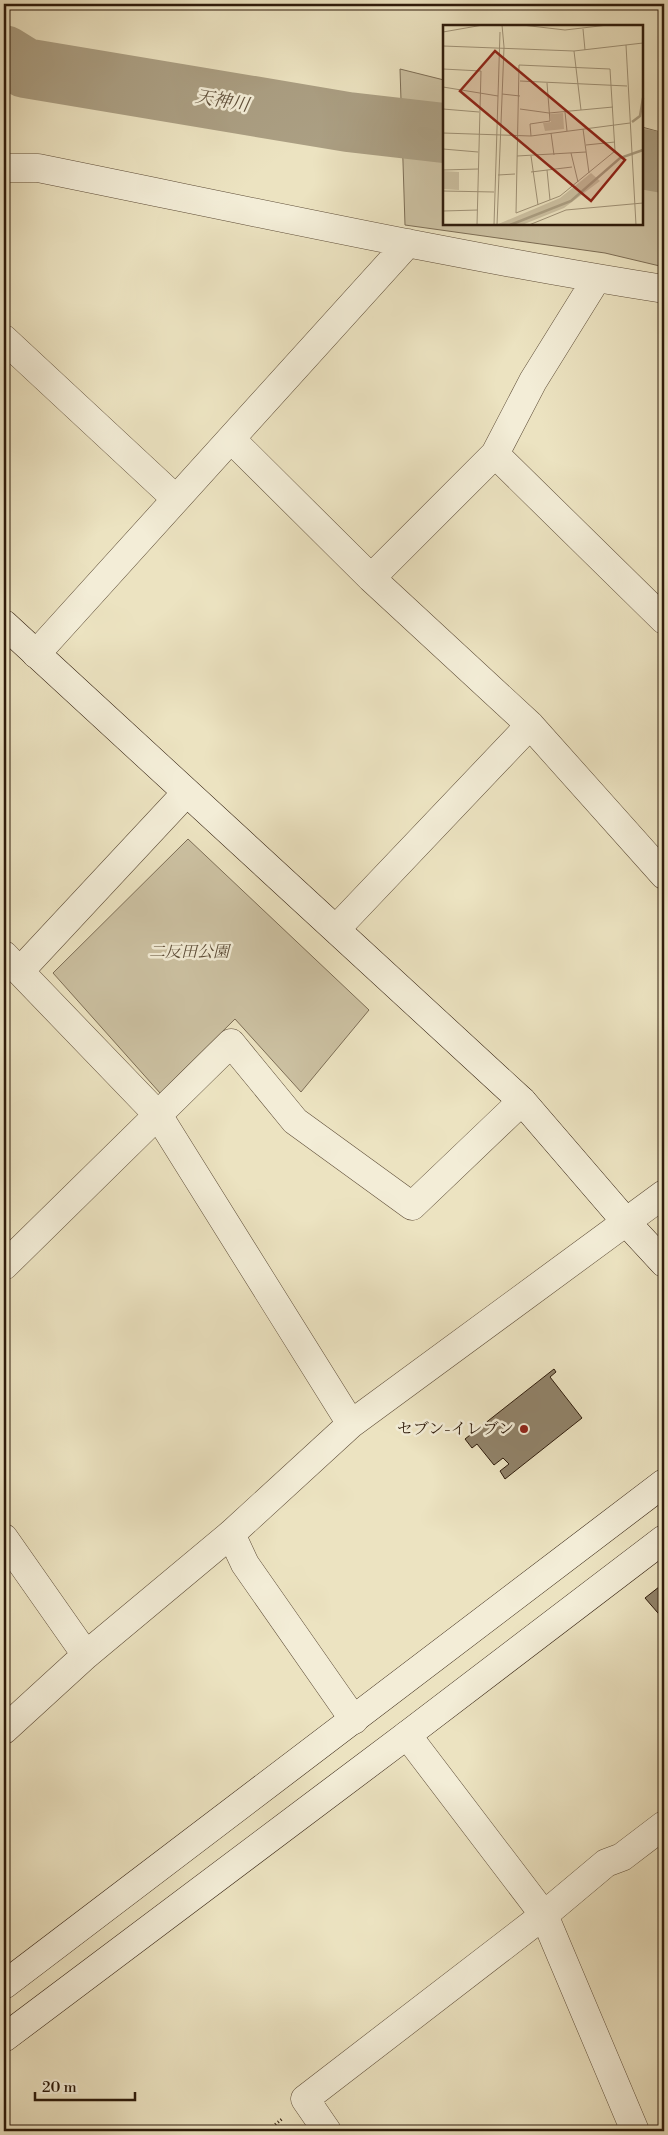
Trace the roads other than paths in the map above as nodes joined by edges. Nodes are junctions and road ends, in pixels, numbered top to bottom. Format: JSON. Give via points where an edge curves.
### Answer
{"nodes":[{"id":1,"x":4,"y":168,"type":"edge"},
{"id":2,"x":408,"y":243,"type":"junction"},
{"id":3,"x":597,"y":278,"type":"junction"},
{"id":4,"x":664,"y":289,"type":"edge"},
{"id":5,"x":4,"y":338,"type":"edge"},
{"id":6,"x":232,"y":440,"type":"junction"},
{"id":7,"x":495,"y":454,"type":"junction"},
{"id":8,"x":176,"y":499,"type":"junction"},
{"id":9,"x":371,"y":578,"type":"junction"},
{"id":10,"x":664,"y":620,"type":"edge"},
{"id":11,"x":4,"y":624,"type":"edge"},
{"id":12,"x":36,"y":654,"type":"junction"},
{"id":13,"x":530,"y":725,"type":"junction"},
{"id":14,"x":186,"y":793,"type":"junction"},
{"id":15,"x":664,"y":875,"type":"edge"},
{"id":16,"x":336,"y":928,"type":"junction"},
{"id":17,"x":12,"y":963,"type":"edge"},
{"id":18,"x":522,"y":1101,"type":"junction"},
{"id":19,"x":158,"y":1115,"type":"junction"},
{"id":20,"x":664,"y":1194,"type":"edge"},
{"id":21,"x":627,"y":1223,"type":"junction"},
{"id":22,"x":664,"y":1263,"type":"edge"},
{"id":23,"x":4,"y":1266,"type":"edge"},
{"id":24,"x":351,"y":1424,"type":"junction"},
{"id":25,"x":664,"y":1483,"type":"edge"},
{"id":26,"x":231,"y":1534,"type":"junction"},
{"id":27,"x":4,"y":1538,"type":"edge"},
{"id":28,"x":664,"y":1538,"type":"edge"},
{"id":29,"x":86,"y":1655,"type":"junction"},
{"id":30,"x":354,"y":1720,"type":"junction"},
{"id":31,"x":4,"y":1730,"type":"edge"},
{"id":32,"x":407,"y":1735,"type":"junction"},
{"id":33,"x":664,"y":1825,"type":"edge"},
{"id":34,"x":544,"y":1915,"type":"junction"},
{"id":35,"x":4,"y":1985,"type":"edge"},
{"id":36,"x":4,"y":2038,"type":"edge"},
{"id":37,"x":327,"y":2131,"type":"edge"},
{"id":38,"x":635,"y":2131,"type":"edge"}],
"edges":[{"from":1,"to":2,"type":"street","via":[[38,168]]},
{"from":2,"to":3,"type":"street"},
{"from":2,"to":6,"type":"street"},
{"from":3,"to":4,"type":"street"},
{"from":3,"to":7,"type":"street","via":[[534,381]]},
{"from":5,"to":8,"type":"street"},
{"from":6,"to":8,"type":"street"},
{"from":6,"to":9,"type":"street"},
{"from":7,"to":9,"type":"street"},
{"from":7,"to":10,"type":"street"},
{"from":8,"to":12,"type":"street"},
{"from":9,"to":13,"type":"street"},
{"from":11,"to":12,"type":"street"},
{"from":12,"to":14,"type":"street"},
{"from":13,"to":15,"type":"street"},
{"from":13,"to":16,"type":"street"},
{"from":14,"to":16,"type":"street"},
{"from":14,"to":17,"type":"street"},
{"from":16,"to":18,"type":"street"},
{"from":17,"to":19,"type":"street"},
{"from":18,"to":19,"type":"street","via":[[412,1206],[295,1121],[231,1043]]},
{"from":18,"to":21,"type":"street"},
{"from":19,"to":23,"type":"street"},
{"from":19,"to":24,"type":"street"},
{"from":20,"to":21,"type":"street"},
{"from":21,"to":22,"type":"street"},
{"from":21,"to":24,"type":"street"},
{"from":24,"to":26,"type":"street"},
{"from":25,"to":30,"type":"street"},
{"from":26,"to":29,"type":"street"},
{"from":26,"to":30,"type":"street","via":[[245,1564]]},
{"from":27,"to":29,"type":"street"},
{"from":28,"to":32,"type":"street"},
{"from":29,"to":31,"type":"street"},
{"from":30,"to":35,"type":"street"},
{"from":32,"to":34,"type":"street"},
{"from":32,"to":36,"type":"street"},
{"from":33,"to":34,"type":"street","via":[[622,1857],[606,1863]]},
{"from":34,"to":37,"type":"street","via":[[305,2099]]},
{"from":34,"to":38,"type":"street"}]}
